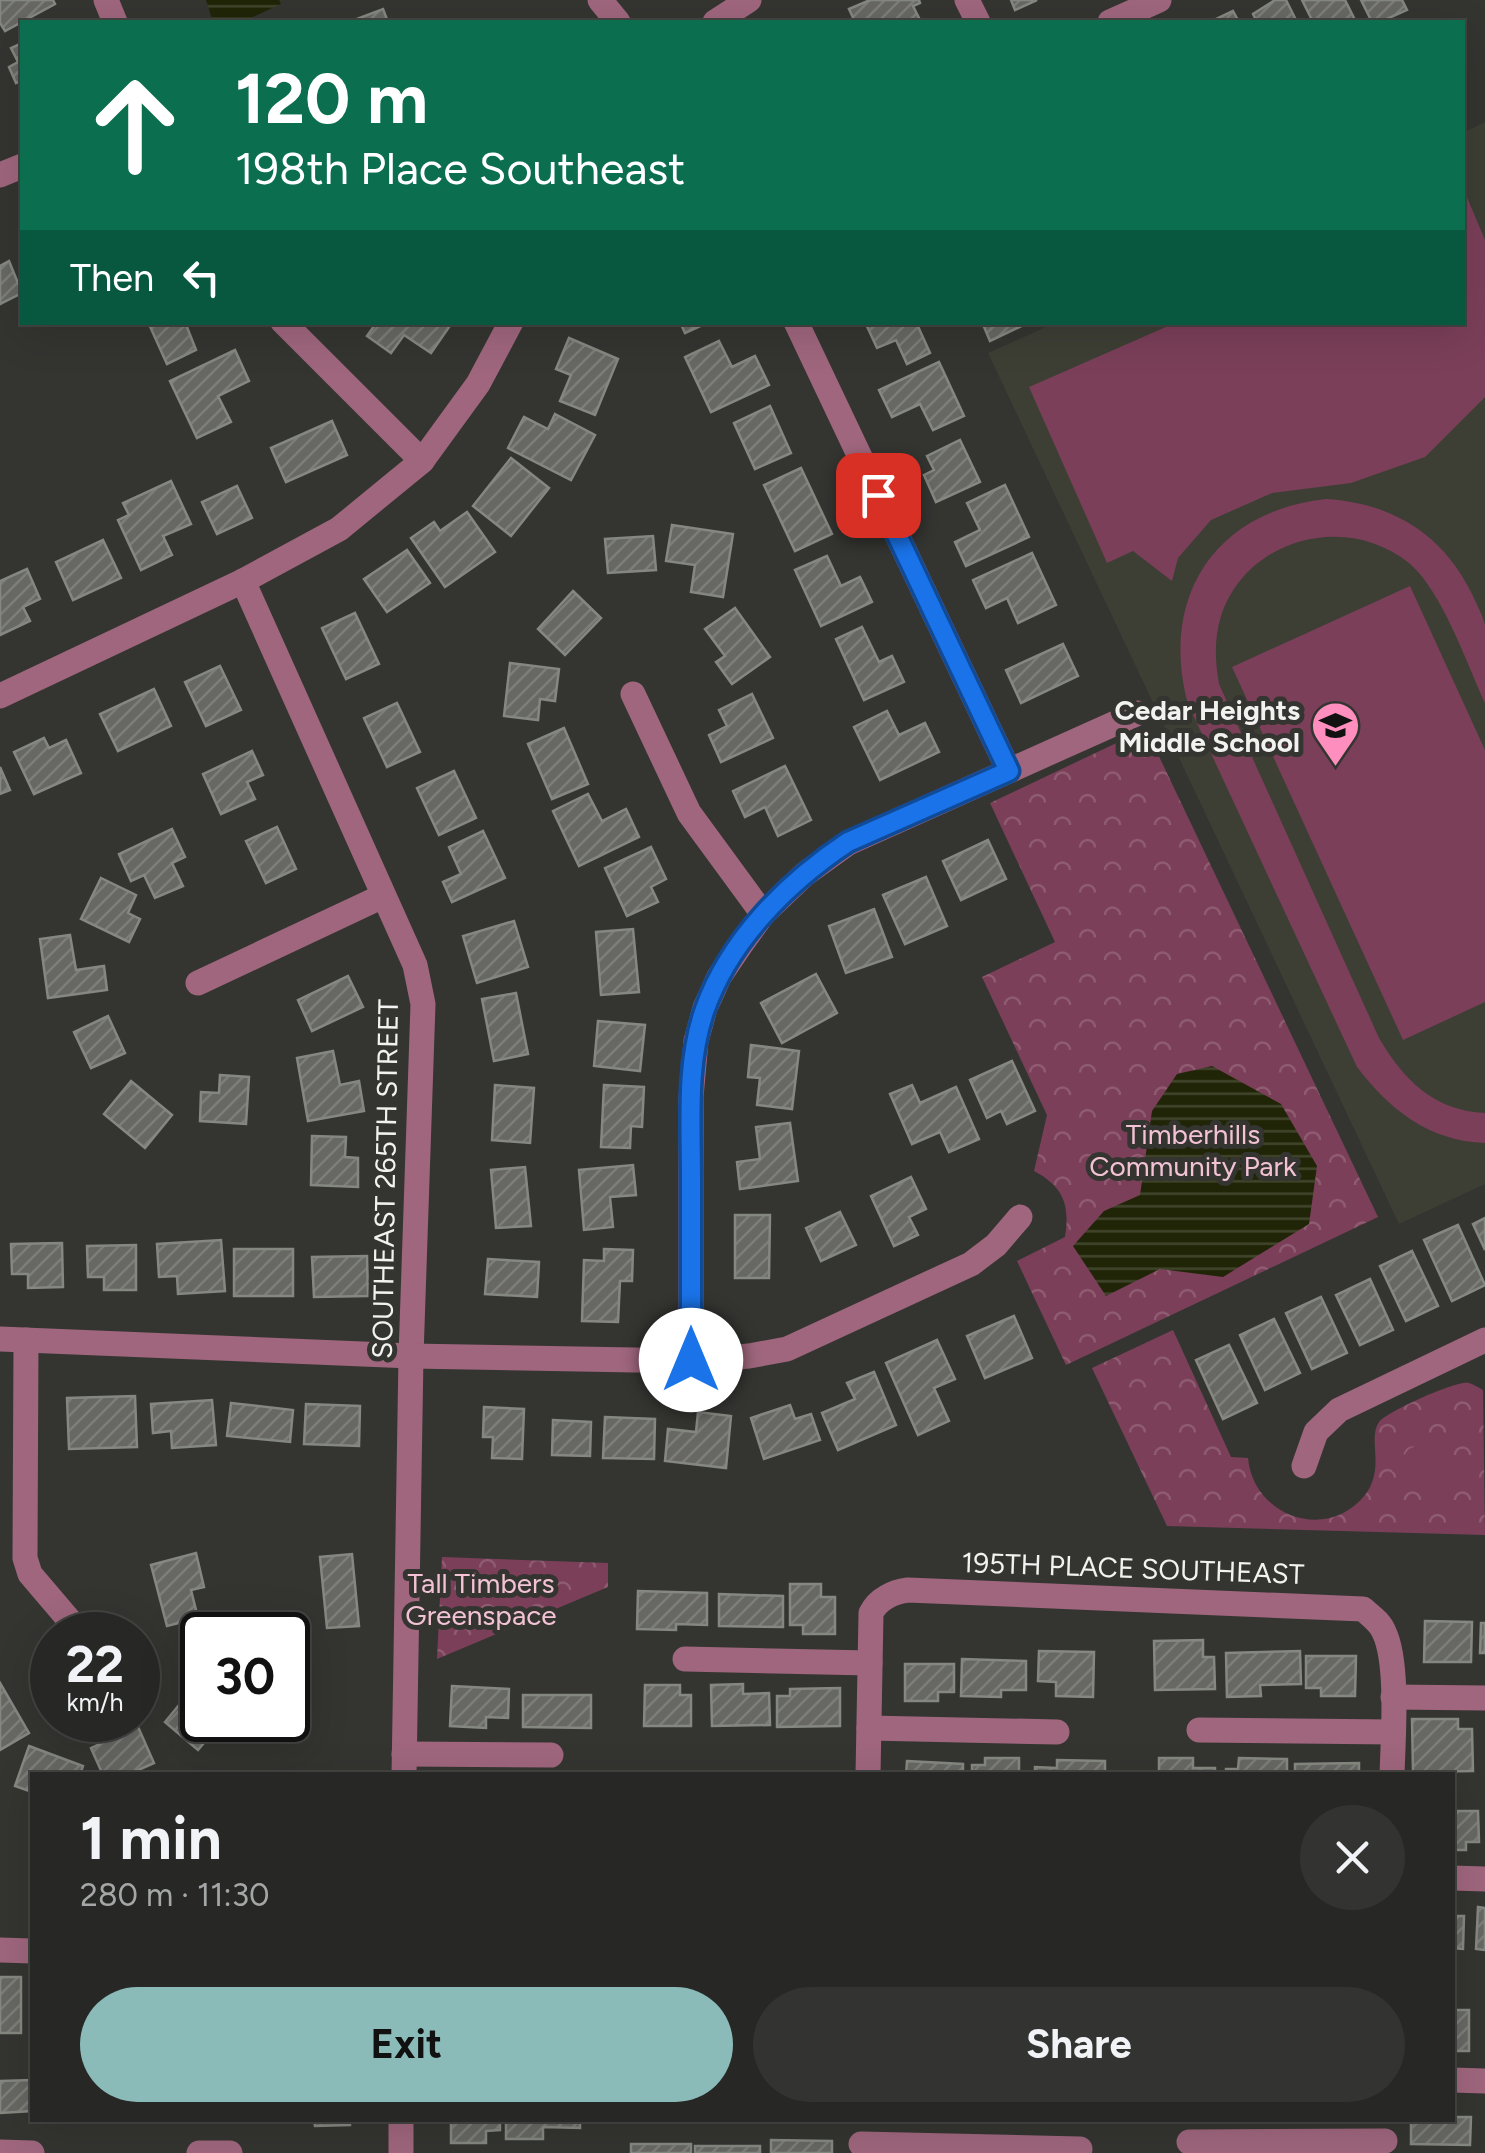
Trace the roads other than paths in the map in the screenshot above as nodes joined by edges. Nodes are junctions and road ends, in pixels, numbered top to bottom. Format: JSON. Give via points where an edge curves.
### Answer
{"nodes":[{"id":1,"x":600,"y":0,"type":"edge"},
{"id":2,"x":749,"y":0,"type":"edge"},
{"id":3,"x":1159,"y":0,"type":"edge"},
{"id":4,"x":616,"y":20,"type":"edge"},
{"id":5,"x":718,"y":20,"type":"edge"},
{"id":6,"x":1114,"y":20,"type":"edge"},
{"id":7,"x":285,"y":325,"type":"edge"},
{"id":8,"x":509,"y":325,"type":"edge"},
{"id":9,"x":797,"y":325,"type":"edge"},
{"id":10,"x":422,"y":461,"type":"junction"},
{"id":11,"x":243,"y":581,"type":"junction"},
{"id":12,"x":634,"y":694,"type":"dead end"},
{"id":13,"x":0,"y":696,"type":"edge"},
{"id":14,"x":1138,"y":713,"type":"dead end"},
{"id":15,"x":1009,"y":771,"type":"junction"},
{"id":16,"x":384,"y":896,"type":"junction"},
{"id":17,"x":763,"y":914,"type":"junction"},
{"id":18,"x":198,"y":983,"type":"dead end"},
{"id":19,"x":1020,"y":1216,"type":"dead end"},
{"id":20,"x":0,"y":1339,"type":"edge"},
{"id":21,"x":26,"y":1340,"type":"junction"},
{"id":22,"x":1485,"y":1340,"type":"edge"},
{"id":23,"x":412,"y":1356,"type":"junction"},
{"id":24,"x":691,"y":1360,"type":"junction"},
{"id":25,"x":1304,"y":1466,"type":"dead end"},
{"id":26,"x":62,"y":1612,"type":"edge"},
{"id":27,"x":685,"y":1659,"type":"dead end"},
{"id":28,"x":870,"y":1663,"type":"junction"},
{"id":29,"x":1393,"y":1696,"type":"junction"},
{"id":30,"x":1485,"y":1698,"type":"edge"},
{"id":31,"x":869,"y":1728,"type":"junction"},
{"id":32,"x":1199,"y":1730,"type":"dead end"},
{"id":33,"x":1057,"y":1732,"type":"dead end"},
{"id":34,"x":1393,"y":1732,"type":"junction"},
{"id":35,"x":551,"y":1755,"type":"dead end"},
{"id":36,"x":404,"y":1765,"type":"edge"},
{"id":37,"x":868,"y":1772,"type":"edge"},
{"id":38,"x":1392,"y":1772,"type":"edge"},
{"id":39,"x":1455,"y":1878,"type":"edge"},
{"id":40,"x":1485,"y":1879,"type":"edge"},
{"id":41,"x":0,"y":1950,"type":"edge"},
{"id":42,"x":30,"y":1951,"type":"edge"},
{"id":43,"x":1455,"y":2080,"type":"edge"},
{"id":44,"x":1485,"y":2080,"type":"edge"},
{"id":45,"x":401,"y":2122,"type":"edge"},
{"id":46,"x":1385,"y":2138,"type":"edge"},
{"id":47,"x":861,"y":2139,"type":"edge"},
{"id":48,"x":1189,"y":2142,"type":"dead end"},
{"id":49,"x":1080,"y":2148,"type":"dead end"},
{"id":50,"x":0,"y":2152,"type":"edge"},
{"id":51,"x":199,"y":2152,"type":"edge"},
{"id":52,"x":32,"y":2153,"type":"edge"},
{"id":53,"x":230,"y":2153,"type":"edge"},
{"id":54,"x":401,"y":2153,"type":"edge"}],
"edges":[{"from":1,"to":4,"type":"street"},
{"from":2,"to":5,"type":"street"},
{"from":3,"to":6,"type":"street"},
{"from":7,"to":10,"type":"street"},
{"from":8,"to":10,"type":"street","via":[[478,384]]},
{"from":9,"to":15,"type":"street"},
{"from":10,"to":11,"type":"street","via":[[339,529]]},
{"from":11,"to":13,"type":"street"},
{"from":11,"to":16,"type":"street","name":"SOUTHEAST 265TH STREET"},
{"from":12,"to":17,"type":"street","via":[[689,813]]},
{"from":14,"to":15,"type":"street"},
{"from":15,"to":17,"type":"street","via":[[848,842]]},
{"from":16,"to":18,"type":"street"},
{"from":16,"to":23,"type":"street","name":"SOUTHEAST 265TH STREET","via":[[416,964],[423,1004]]},
{"from":17,"to":24,"type":"street","via":[[719,977],[696,1041]]},
{"from":19,"to":24,"type":"street","via":[[971,1264],[787,1349]]},
{"from":20,"to":21,"type":"street"},
{"from":21,"to":23,"type":"street"},
{"from":21,"to":26,"type":"street","via":[[25,1558]]},
{"from":22,"to":25,"type":"street","via":[[1339,1410],[1316,1432]]},
{"from":23,"to":24,"type":"street"},
{"from":23,"to":36,"type":"street","name":"SOUTHEAST 265TH STREET"},
{"from":27,"to":28,"type":"street"},
{"from":28,"to":29,"type":"street","name":"195TH PLACE SOUTHEAST","via":[[874,1606],[908,1590],[1350,1606],[1374,1618],[1388,1642]]},
{"from":28,"to":31,"type":"street"},
{"from":29,"to":30,"type":"street"},
{"from":29,"to":34,"type":"street"},
{"from":31,"to":33,"type":"street"},
{"from":31,"to":37,"type":"street"},
{"from":32,"to":34,"type":"street"},
{"from":34,"to":38,"type":"street"},
{"from":35,"to":36,"type":"street","name":"SOUTHEAST 265TH STREET"},
{"from":39,"to":40,"type":"street"},
{"from":41,"to":42,"type":"street"},
{"from":43,"to":44,"type":"street"},
{"from":45,"to":54,"type":"street"},
{"from":46,"to":48,"type":"street"},
{"from":47,"to":49,"type":"street"},
{"from":50,"to":52,"type":"street"},
{"from":51,"to":53,"type":"street"}]}
